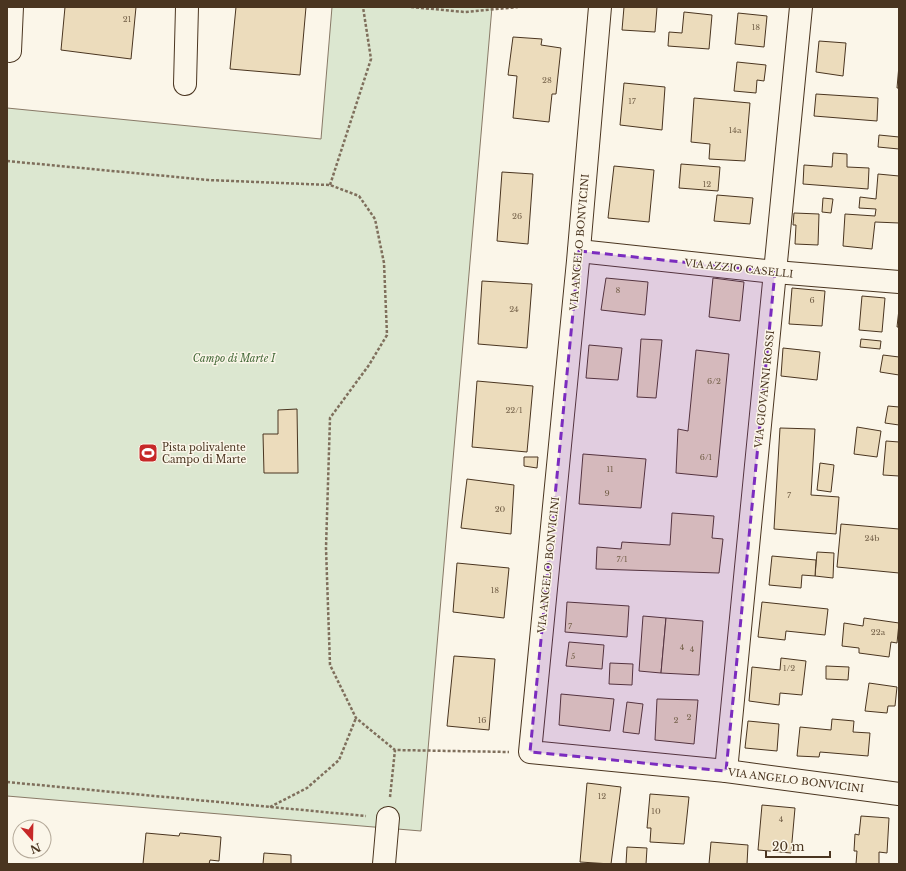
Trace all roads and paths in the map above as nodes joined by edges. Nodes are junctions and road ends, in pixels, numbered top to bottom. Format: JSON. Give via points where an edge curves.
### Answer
{"nodes":[{"id":1,"x":12,"y":7,"type":"edge"},
{"id":2,"x":187,"y":7,"type":"edge"},
{"id":3,"x":363,"y":7,"type":"edge"},
{"id":4,"x":411,"y":7,"type":"edge"},
{"id":5,"x":518,"y":7,"type":"edge"},
{"id":6,"x":600,"y":7,"type":"edge"},
{"id":7,"x":801,"y":7,"type":"edge"},
{"id":8,"x":10,"y":51,"type":"dead end"},
{"id":9,"x":185,"y":84,"type":"dead end"},
{"id":10,"x":7,"y":161,"type":"edge"},
{"id":11,"x":330,"y":185,"type":"junction"},
{"id":12,"x":579,"y":251,"type":"junction"},
{"id":13,"x":775,"y":272,"type":"junction"},
{"id":14,"x":899,"y":282,"type":"edge"},
{"id":15,"x":356,"y":718,"type":"junction"},
{"id":16,"x":395,"y":750,"type":"junction"},
{"id":17,"x":530,"y":752,"type":"junction"},
{"id":18,"x":726,"y":771,"type":"junction"},
{"id":19,"x":7,"y":782,"type":"edge"},
{"id":20,"x":899,"y":794,"type":"edge"},
{"id":21,"x":270,"y":807,"type":"junction"},
{"id":22,"x":362,"y":816,"type":"dead end"},
{"id":23,"x":388,"y":818,"type":"joint"},
{"id":24,"x":384,"y":864,"type":"edge"}],
"edges":[{"from":1,"to":8,"type":"street"},
{"from":2,"to":9,"type":"street"},
{"from":3,"to":11,"type":"path","via":[[371,59]]},
{"from":4,"to":5,"type":"path","via":[[465,12]]},
{"from":6,"to":12,"type":"street","name":"VIA ANGELO BONVICINI"},
{"from":7,"to":13,"type":"street","name":"VIA GIOVANNI ROSSI"},
{"from":10,"to":11,"type":"path","via":[[208,180]]},
{"from":11,"to":15,"type":"path","via":[[359,196],[375,219],[384,263],[387,335],[369,365],[330,418],[326,548],[330,665]]},
{"from":12,"to":13,"type":"street","name":"VIA AZZIO CASELLI"},
{"from":12,"to":17,"type":"street","name":"VIA ANGELO BONVICINI"},
{"from":13,"to":14,"type":"street","name":"VIA AZZIO CASELLI"},
{"from":13,"to":18,"type":"street","name":"VIA GIOVANNI ROSSI"},
{"from":15,"to":16,"type":"path"},
{"from":15,"to":21,"type":"path","via":[[339,760],[307,788]]},
{"from":16,"to":17,"type":"path"},
{"from":16,"to":23,"type":"path"},
{"from":17,"to":18,"type":"street","name":"VIA ANGELO BONVICINI"},
{"from":18,"to":20,"type":"street","name":"VIA ANGELO BONVICINI"},
{"from":19,"to":21,"type":"path"},
{"from":21,"to":22,"type":"path"},
{"from":23,"to":24,"type":"street"}]}
